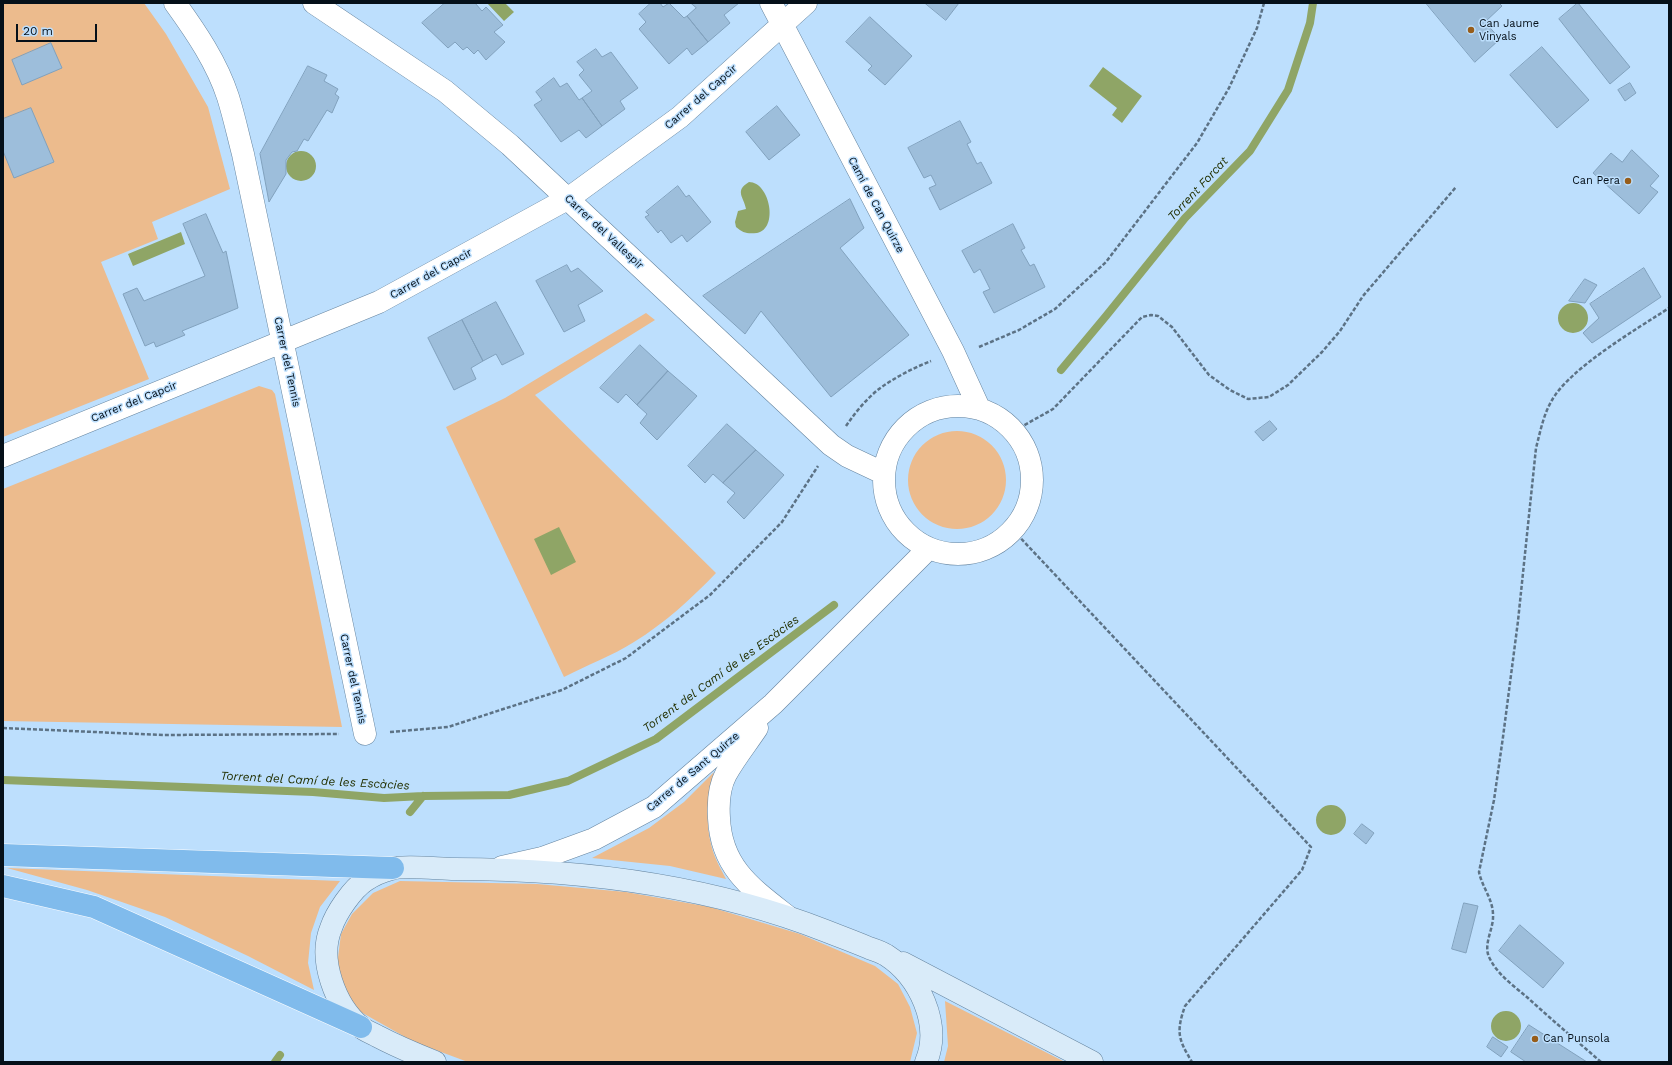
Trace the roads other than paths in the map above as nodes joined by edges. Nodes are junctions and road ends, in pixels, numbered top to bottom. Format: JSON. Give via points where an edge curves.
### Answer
{"nodes":[{"id":1,"x":175,"y":3,"type":"edge"},
{"id":2,"x":314,"y":3,"type":"edge"},
{"id":3,"x":771,"y":3,"type":"edge"},
{"id":4,"x":806,"y":3,"type":"edge"},
{"id":5,"x":782,"y":25,"type":"junction"},
{"id":6,"x":569,"y":198,"type":"junction"},
{"id":7,"x":282,"y":342,"type":"junction"},
{"id":8,"x":979,"y":408,"type":"junction"},
{"id":9,"x":3,"y":456,"type":"edge"},
{"id":10,"x":883,"y":473,"type":"junction"},
{"id":11,"x":928,"y":549,"type":"junction"},
{"id":12,"x":773,"y":704,"type":"junction"},
{"id":13,"x":365,"y":734,"type":"road end"},
{"id":14,"x":3,"y":856,"type":"edge"},
{"id":15,"x":392,"y":868,"type":"junction"},
{"id":16,"x":494,"y":868,"type":"junction"},
{"id":17,"x":3,"y":886,"type":"edge"},
{"id":18,"x":787,"y":916,"type":"junction"},
{"id":19,"x":885,"y":954,"type":"junction"},
{"id":20,"x":361,"y":1027,"type":"junction"},
{"id":21,"x":435,"y":1062,"type":"edge"},
{"id":22,"x":926,"y":1062,"type":"edge"},
{"id":23,"x":1092,"y":1062,"type":"edge"}],
"edges":[{"from":1,"to":7,"type":"street","name":"Carrer del Tennis","via":[[212,60],[228,97],[243,154]]},
{"from":2,"to":6,"type":"street","name":"Carrer del Vallespir","via":[[445,91]]},
{"from":3,"to":5,"type":"street","name":"Camí de Can Quirze"},
{"from":4,"to":5,"type":"street","name":"Carrer del Capcir"},
{"from":5,"to":6,"type":"street","name":"Carrer del Capcir","via":[[680,117]]},
{"from":5,"to":8,"type":"street","name":"Camí de Can Quirze","via":[[953,351]]},
{"from":6,"to":7,"type":"street","name":"Carrer del Capcir","via":[[379,302]]},
{"from":6,"to":10,"type":"street","name":"Carrer del Vallespir","via":[[831,445],[847,456]]},
{"from":7,"to":9,"type":"street","name":"Carrer del Capcir"},
{"from":7,"to":13,"type":"street","name":"Carrer del Tennis"},
{"from":8,"to":10,"type":"street","via":[[952,405],[927,412],[905,426],[890,448]]},
{"from":8,"to":11,"type":"street","via":[[1003,420],[1021,440],[1031,465],[1032,492],[1023,518],[1005,538],[982,552],[955,555]]},
{"from":10,"to":11,"type":"street","via":[[885,497],[893,518],[908,536]]},
{"from":11,"to":12,"type":"street","name":"Carrer de Sant Quirze"},
{"from":12,"to":16,"type":"street","name":"Carrer de Sant Quirze","via":[[654,807],[594,839],[542,858]]},
{"from":12,"to":18,"type":"street","name":"Carrer de Sant Quirze","via":[[727,773],[721,785],[718,808],[720,834],[726,855],[739,875]]},
{"from":14,"to":15,"type":"highway"},
{"from":15,"to":16,"type":"main road"},
{"from":15,"to":20,"type":"main road","via":[[365,880],[338,912],[330,929],[327,948],[332,986],[343,1007]]},
{"from":16,"to":18,"type":"main road","via":[[572,873],[651,885],[720,897]]},
{"from":17,"to":20,"type":"highway","via":[[94,907]]},
{"from":18,"to":19,"type":"main road"},
{"from":19,"to":22,"type":"main road","via":[[908,973],[927,1005],[931,1039]]},
{"from":19,"to":23,"type":"main road"},
{"from":20,"to":21,"type":"main road","via":[[402,1049]]}]}
